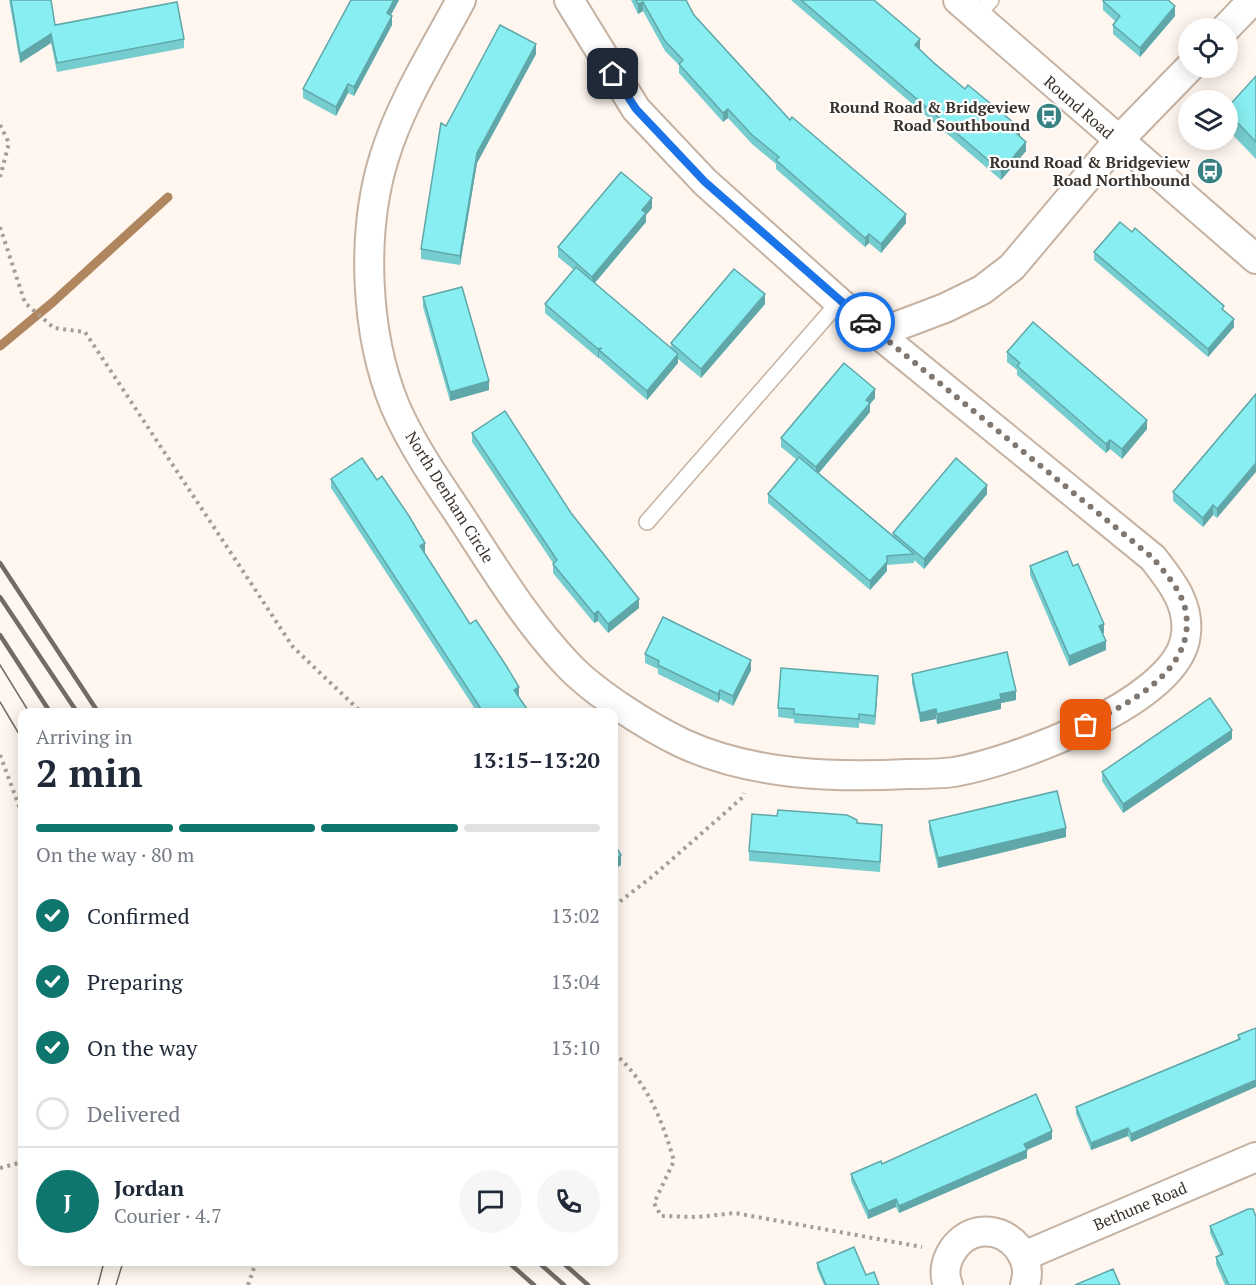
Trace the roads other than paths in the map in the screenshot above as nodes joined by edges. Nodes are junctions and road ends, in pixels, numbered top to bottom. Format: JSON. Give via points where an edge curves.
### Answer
{"nodes":[{"id":1,"x":461,"y":0,"type":"edge"},
{"id":2,"x":569,"y":0,"type":"edge"},
{"id":3,"x":1253,"y":0,"type":"edge"},
{"id":4,"x":975,"y":5,"type":"edge"},
{"id":5,"x":1236,"y":18,"type":"edge"},
{"id":6,"x":1178,"y":78,"type":"edge"},
{"id":7,"x":1118,"y":141,"type":"junction"},
{"id":8,"x":1256,"y":259,"type":"edge"},
{"id":9,"x":839,"y":302,"type":"junction"},
{"id":10,"x":879,"y":333,"type":"junction"},
{"id":11,"x":647,"y":522,"type":"dead end"},
{"id":12,"x":1256,"y":1157,"type":"edge"},
{"id":13,"x":1024,"y":1256,"type":"junction"},
{"id":14,"x":948,"y":1285,"type":"edge"},
{"id":15,"x":1025,"y":1285,"type":"edge"}],
"edges":[{"from":1,"to":10,"type":"street","name":"North Denham Circle","via":[[406,102],[384,158],[371,217],[369,272],[376,339],[394,404],[421,457],[524,613],[571,668],[631,714],[684,744],[748,765],[812,773],[884,776],[951,772],[1009,759],[1070,734],[1110,713],[1165,674],[1180,656],[1186,638],[1186,612],[1174,585],[1153,558]]},
{"from":2,"to":9,"type":"street","via":[[636,109],[705,182]]},
{"from":3,"to":5,"type":"street"},
{"from":4,"to":7,"type":"street","name":"Round Road"},
{"from":6,"to":7,"type":"street"},
{"from":7,"to":8,"type":"street","name":"Round Road"},
{"from":7,"to":10,"type":"street","via":[[1012,267],[982,290],[954,304]]},
{"from":9,"to":10,"type":"street"},
{"from":9,"to":11,"type":"lane"},
{"from":12,"to":13,"type":"street","name":"Bethune Road"},
{"from":13,"to":14,"type":"street","via":[[1016,1244],[999,1233],[979,1232],[960,1240],[948,1257]]},
{"from":13,"to":15,"type":"street","via":[[1028,1275]]}]}
